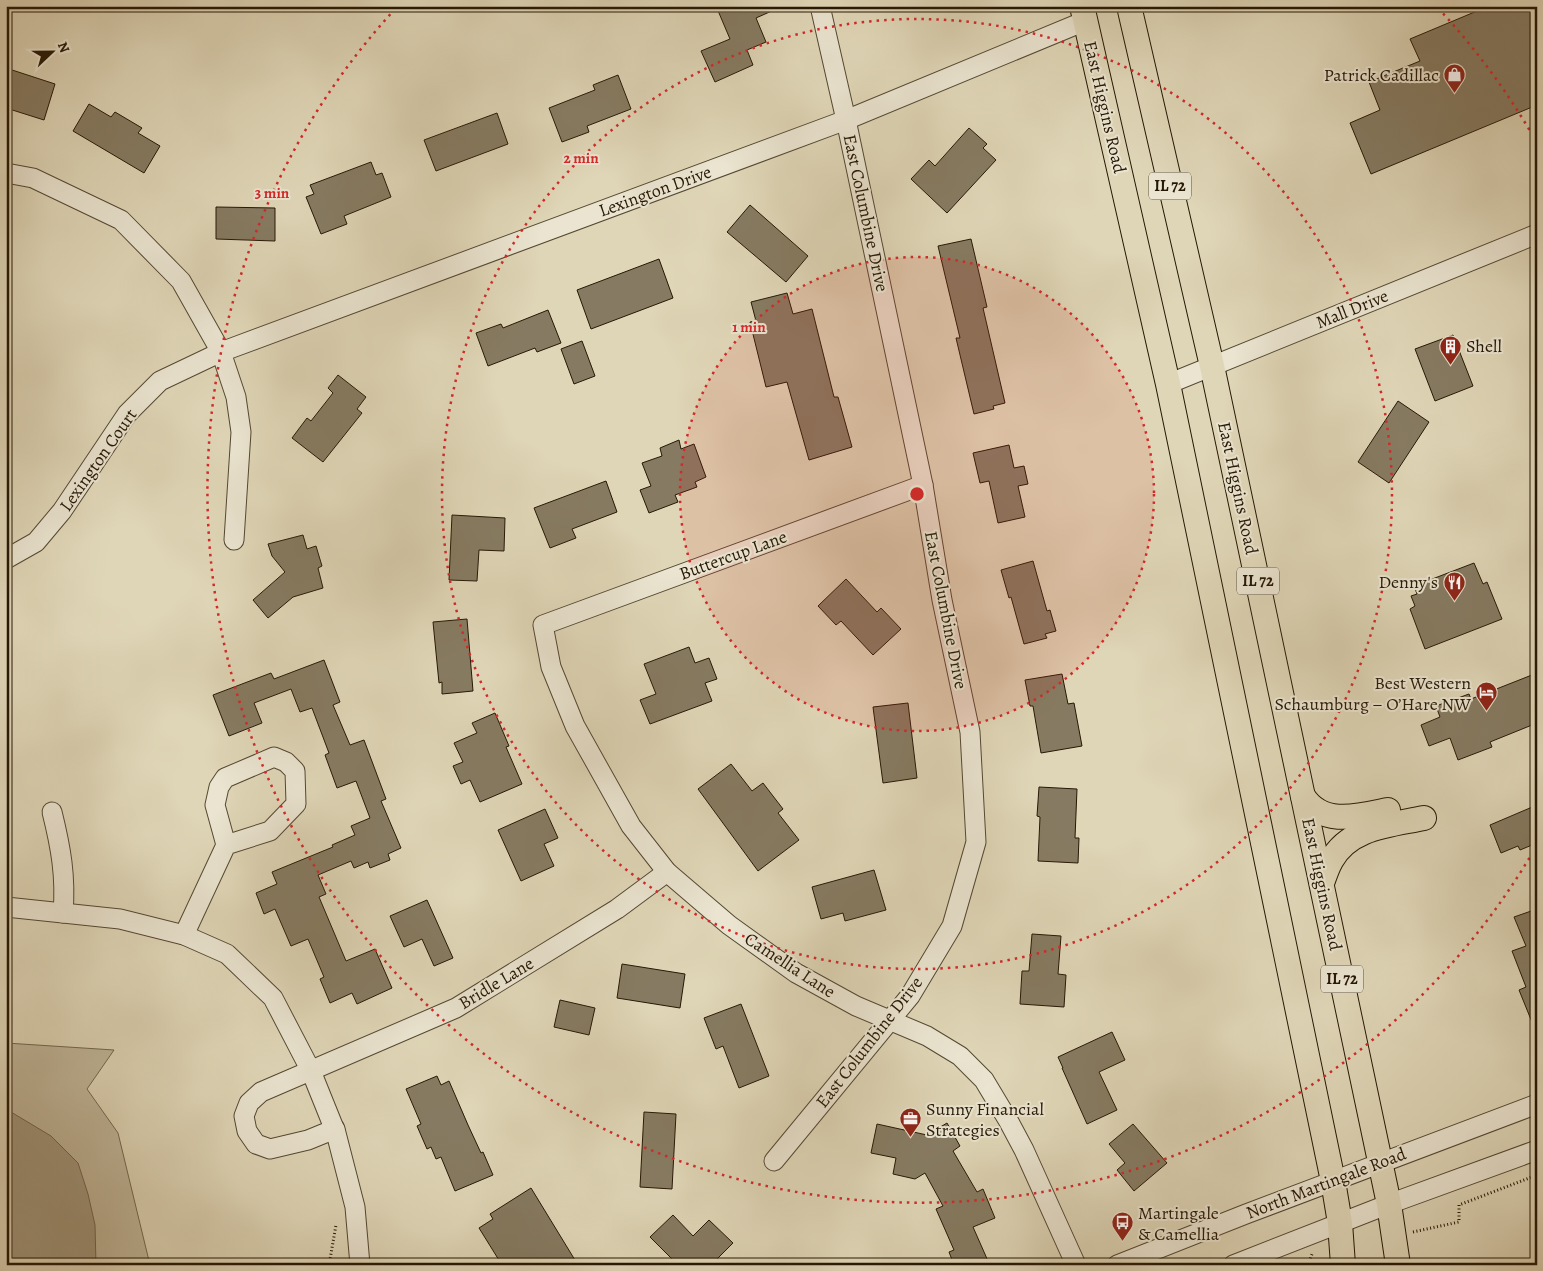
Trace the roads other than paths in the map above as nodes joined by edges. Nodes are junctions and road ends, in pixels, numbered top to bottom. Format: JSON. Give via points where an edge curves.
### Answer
{"nodes":[{"id":1,"x":820,"y":6,"type":"edge"},
{"id":2,"x":1129,"y":6,"type":"edge"},
{"id":3,"x":1084,"y":14,"type":"edge"},
{"id":4,"x":846,"y":120,"type":"junction"},
{"id":5,"x":6,"y":173,"type":"edge"},
{"id":6,"x":1537,"y":234,"type":"edge"},
{"id":7,"x":221,"y":352,"type":"junction"},
{"id":8,"x":1212,"y":366,"type":"junction"},
{"id":9,"x":1168,"y":384,"type":"junction"},
{"id":10,"x":923,"y":485,"type":"junction"},
{"id":11,"x":234,"y":540,"type":"dead end"},
{"id":12,"x":6,"y":559,"type":"edge"},
{"id":13,"x":543,"y":625,"type":"joint"},
{"id":14,"x":1303,"y":796,"type":"junction"},
{"id":15,"x":52,"y":812,"type":"dead end"},
{"id":16,"x":226,"y":845,"type":"junction"},
{"id":17,"x":667,"y":872,"type":"junction"},
{"id":18,"x":1322,"y":883,"type":"junction"},
{"id":19,"x":6,"y":907,"type":"edge"},
{"id":20,"x":63,"y":913,"type":"junction"},
{"id":21,"x":184,"y":935,"type":"junction"},
{"id":22,"x":891,"y":1020,"type":"junction"},
{"id":23,"x":311,"y":1071,"type":"junction"},
{"id":24,"x":1537,"y":1104,"type":"edge"},
{"id":25,"x":335,"y":1130,"type":"junction"},
{"id":26,"x":1537,"y":1150,"type":"edge"},
{"id":27,"x":774,"y":1161,"type":"dead end"},
{"id":28,"x":1380,"y":1163,"type":"junction"},
{"id":29,"x":1333,"y":1180,"type":"junction"},
{"id":30,"x":1388,"y":1204,"type":"junction"},
{"id":31,"x":1340,"y":1223,"type":"junction"},
{"id":32,"x":360,"y":1265,"type":"edge"},
{"id":33,"x":1076,"y":1265,"type":"edge"},
{"id":34,"x":1117,"y":1265,"type":"edge"},
{"id":35,"x":1233,"y":1265,"type":"edge"},
{"id":36,"x":1343,"y":1265,"type":"edge"},
{"id":37,"x":1398,"y":1265,"type":"edge"}],
"edges":[{"from":1,"to":4,"type":"street","name":"East Columbine Drive"},
{"from":2,"to":8,"type":"main road","name":"East Higgins Road","number":"IL 72"},
{"from":3,"to":4,"type":"street","name":"Lexington Drive"},
{"from":3,"to":9,"type":"main road","name":"East Higgins Road","number":"IL 72"},
{"from":4,"to":7,"type":"street","name":"Lexington Drive"},
{"from":4,"to":10,"type":"street","name":"East Columbine Drive"},
{"from":5,"to":7,"type":"street","via":[[33,178],[121,220],[181,280]]},
{"from":6,"to":8,"type":"street","name":"Mall Drive"},
{"from":7,"to":11,"type":"street","via":[[236,397],[241,432]]},
{"from":7,"to":12,"type":"street","name":"Lexington Court","via":[[160,381],[128,414],[62,511],[36,542]]},
{"from":8,"to":9,"type":"street","name":"Mall Drive"},
{"from":8,"to":14,"type":"main road","name":"East Higgins Road","number":"IL 72"},
{"from":9,"to":29,"type":"main road","name":"East Higgins Road","number":"IL 72"},
{"from":10,"to":13,"type":"street","name":"Buttercup Lane"},
{"from":10,"to":22,"type":"street","name":"East Columbine Drive","via":[[942,600],[970,732],[976,842],[952,926],[910,996]]},
{"from":13,"to":17,"type":"street","name":"Camellia Lane","via":[[551,667],[575,726],[631,826]]},
{"from":14,"to":18,"type":"main road","name":"East Higgins Road","number":"IL 72"},
{"from":14,"to":18,"type":"main road","via":[[1326,815],[1350,818],[1423,810],[1357,834],[1332,859]]},
{"from":15,"to":20,"type":"street","via":[[62,850]]},
{"from":16,"to":16,"type":"street","via":[[270,831],[296,804],[295,771],[286,762],[274,758],[225,778],[219,787],[215,805]]},
{"from":16,"to":21,"type":"street"},
{"from":17,"to":22,"type":"street","name":"Camellia Lane","via":[[729,925],[796,973],[856,1006]]},
{"from":17,"to":23,"type":"street","name":"Bridle Lane","via":[[617,908],[456,1008]]},
{"from":18,"to":28,"type":"main road","name":"East Higgins Road","number":"IL 72"},
{"from":19,"to":20,"type":"street"},
{"from":20,"to":21,"type":"street","via":[[120,919]]},
{"from":21,"to":23,"type":"street","via":[[227,954],[273,998]]},
{"from":22,"to":27,"type":"street","name":"East Columbine Drive"},
{"from":22,"to":33,"type":"street","name":"Camellia Lane","via":[[960,1056],[984,1080],[1024,1150]]},
{"from":23,"to":25,"type":"street"},
{"from":23,"to":25,"type":"street","name":"Bridle Lane","via":[[260,1092],[249,1103],[244,1116],[247,1131],[256,1144],[270,1149]]},
{"from":24,"to":28,"type":"street","name":"North Martingale Road"},
{"from":25,"to":32,"type":"street","via":[[355,1207]]},
{"from":26,"to":30,"type":"street"},
{"from":28,"to":29,"type":"street","name":"North Martingale Road"},
{"from":28,"to":30,"type":"main road","name":"East Higgins Road","number":"IL 72"},
{"from":29,"to":31,"type":"main road","name":"East Higgins Road","number":"IL 72"},
{"from":29,"to":34,"type":"street","name":"North Martingale Road"},
{"from":30,"to":31,"type":"street"},
{"from":30,"to":37,"type":"main road","name":"East Higgins Road","number":"IL 72"},
{"from":31,"to":35,"type":"street"},
{"from":31,"to":36,"type":"main road","name":"East Higgins Road","number":"IL 72"}]}
